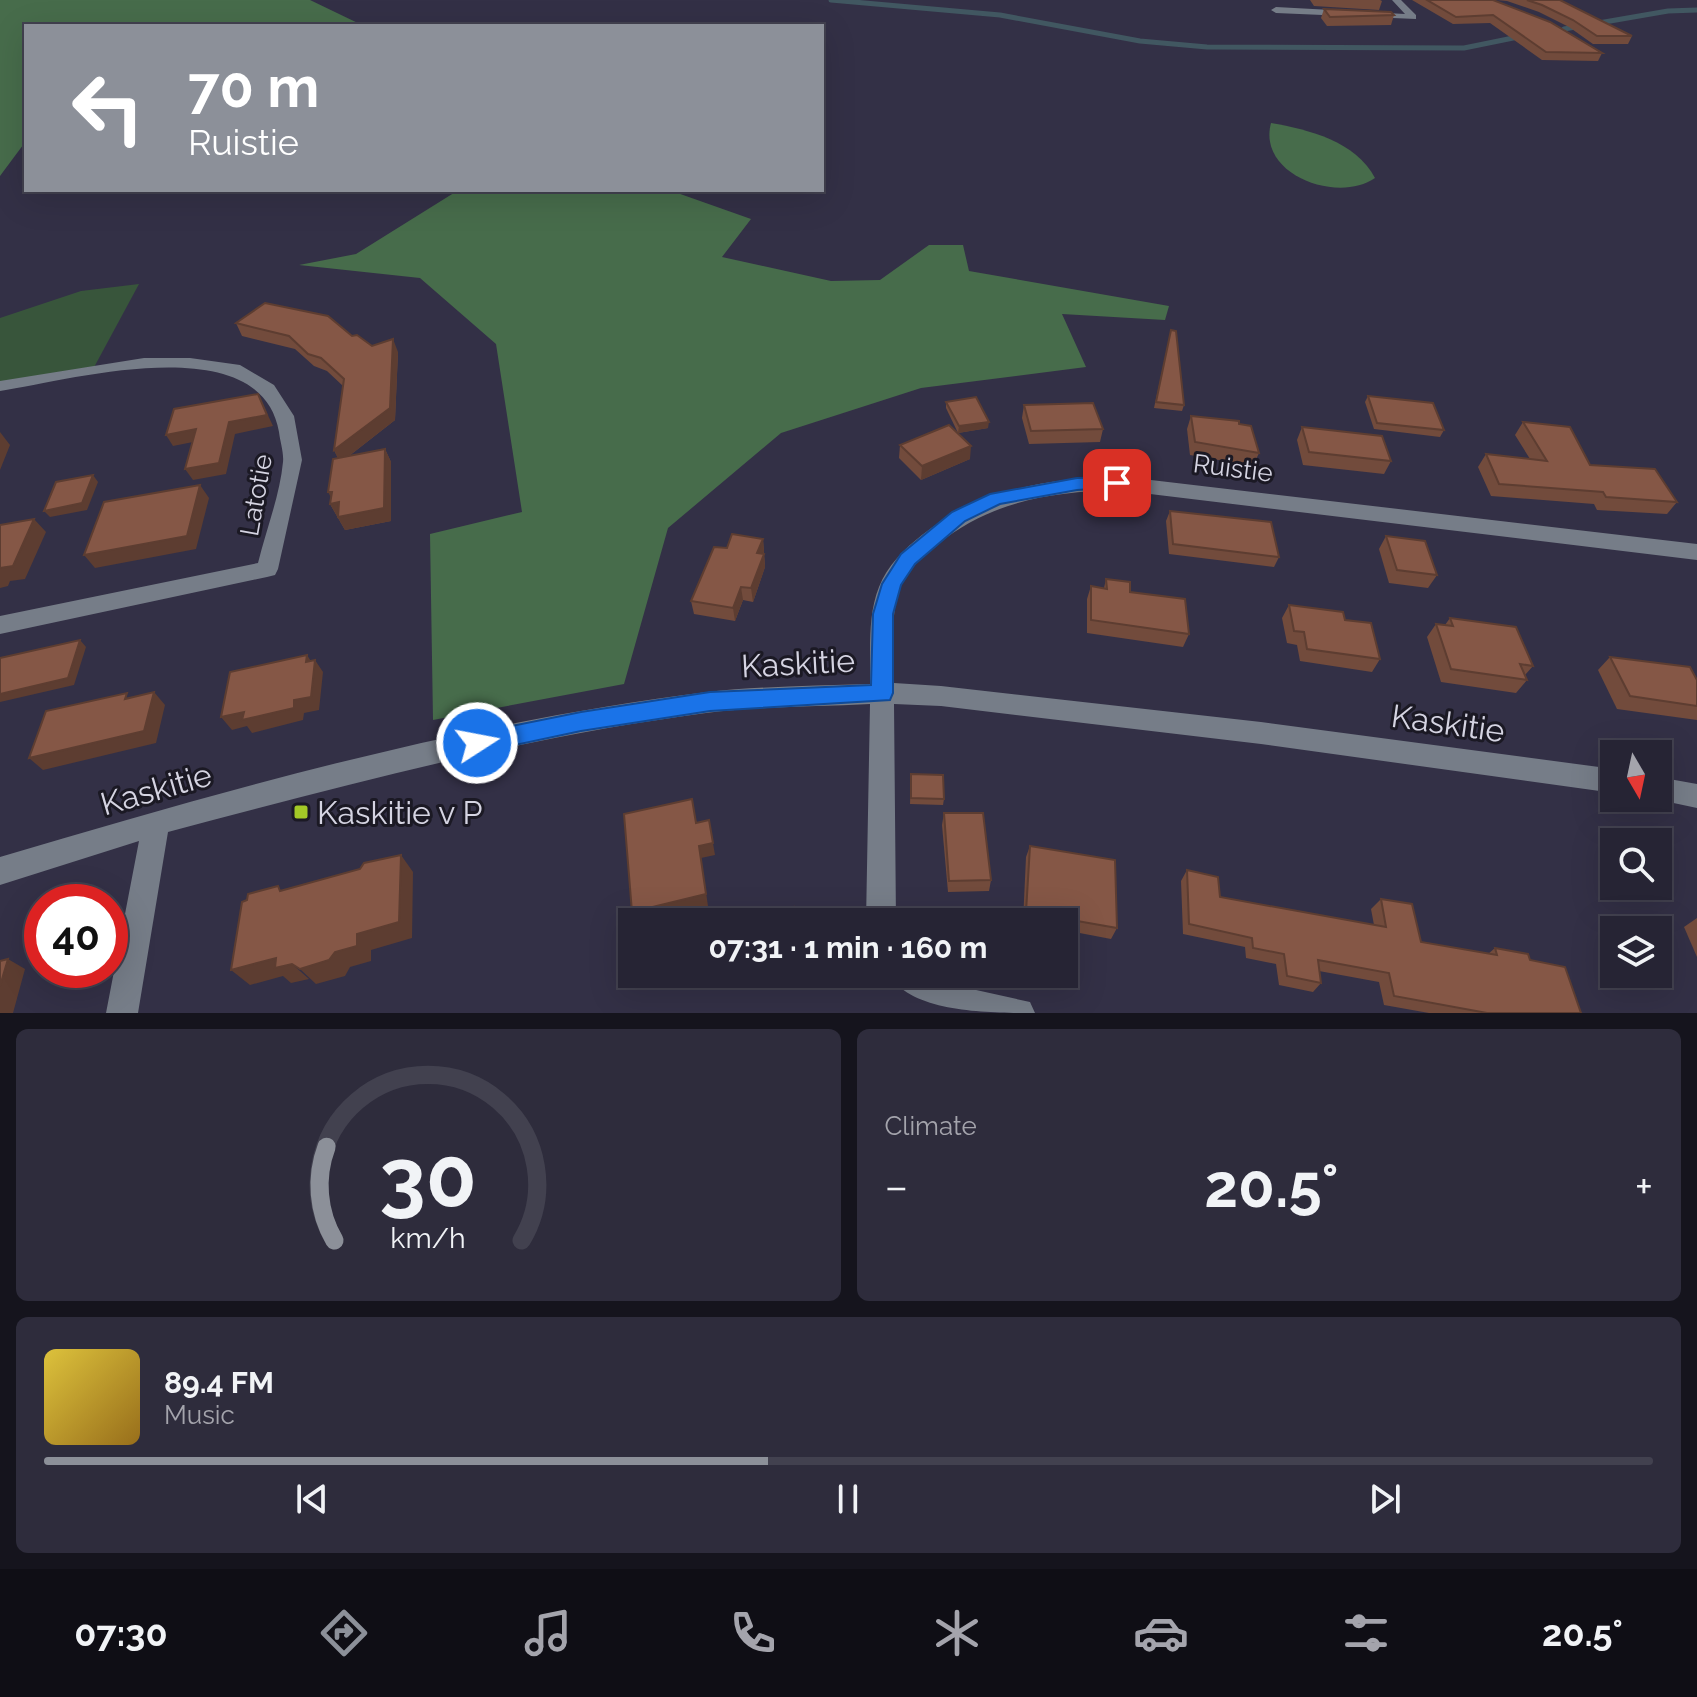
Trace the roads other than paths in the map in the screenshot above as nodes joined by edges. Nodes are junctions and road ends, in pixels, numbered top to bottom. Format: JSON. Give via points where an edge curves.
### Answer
{"nodes":[{"id":1,"x":1396,"y":0,"type":"edge"},
{"id":2,"x":1276,"y":10,"type":"dead end"},
{"id":3,"x":0,"y":386,"type":"edge"},
{"id":4,"x":1697,"y":552,"type":"edge"},
{"id":5,"x":0,"y":625,"type":"edge"},
{"id":6,"x":882,"y":693,"type":"junction"},
{"id":7,"x":1600,"y":779,"type":"edge"},
{"id":8,"x":1672,"y":792,"type":"edge"},
{"id":9,"x":1697,"y":796,"type":"edge"},
{"id":10,"x":156,"y":823,"type":"junction"},
{"id":11,"x":0,"y":871,"type":"edge"},
{"id":12,"x":880,"y":908,"type":"edge"},
{"id":13,"x":923,"y":988,"type":"edge"},
{"id":14,"x":122,"y":1013,"type":"edge"},
{"id":15,"x":1019,"y":1013,"type":"edge"}],
"edges":[{"from":1,"to":2,"type":"street","via":[[1413,17]]},
{"from":3,"to":5,"type":"street","name":"Latotie","via":[[144,363],[234,369],[268,389],[285,416],[293,460],[267,569]]},
{"from":4,"to":6,"type":"street","name":"Ruistie","via":[[1117,483],[1039,490],[996,499],[959,517],[908,559],[892,584],[883,614]]},
{"from":6,"to":7,"type":"street","name":"Kaskitie","via":[[1170,722]]},
{"from":6,"to":10,"type":"street","name":"Kaskitie","via":[[710,702],[581,721],[396,760]]},
{"from":6,"to":12,"type":"street","name":"Ruistie"},
{"from":8,"to":9,"type":"street"},
{"from":10,"to":11,"type":"street","name":"Kaskitie"},
{"from":10,"to":14,"type":"street"},
{"from":13,"to":15,"type":"street","via":[[949,999]]}]}
